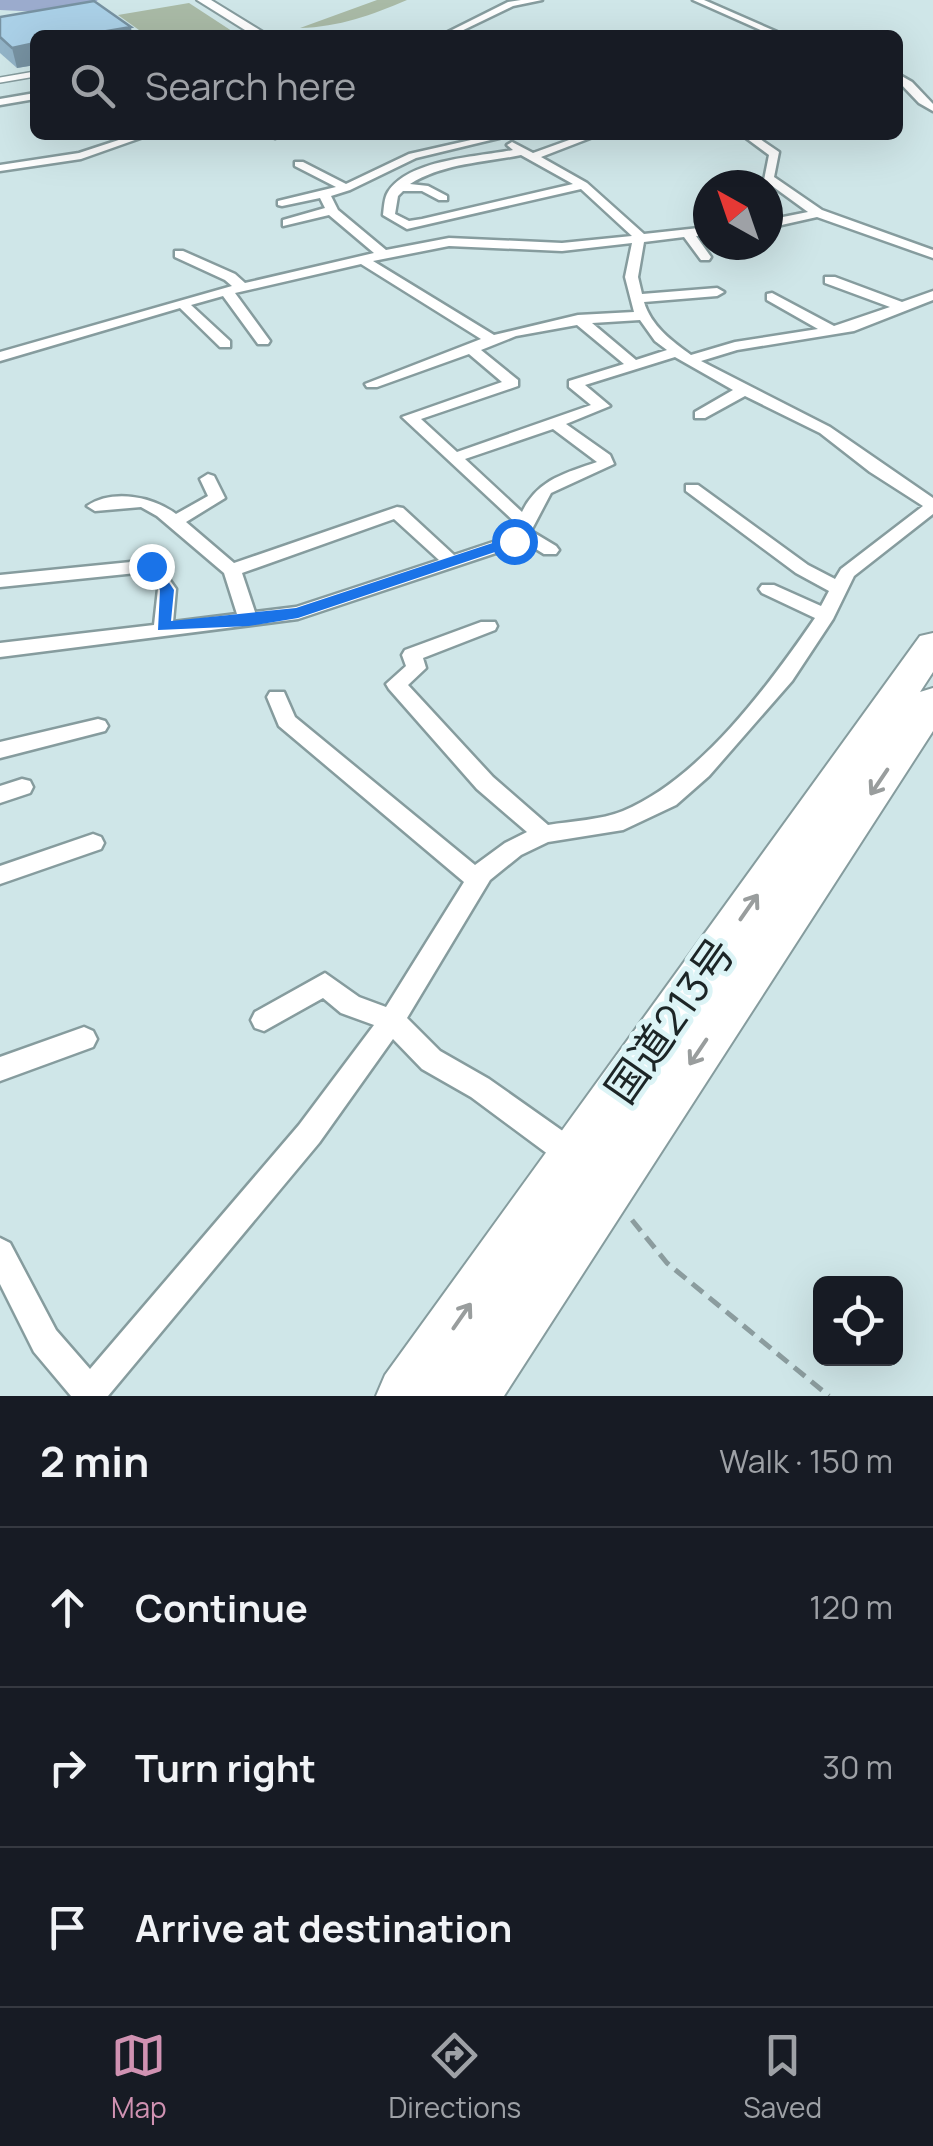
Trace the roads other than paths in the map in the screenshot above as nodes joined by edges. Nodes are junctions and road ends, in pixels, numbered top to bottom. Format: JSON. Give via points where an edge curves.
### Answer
{"nodes":[{"id":1,"x":202,"y":0,"type":"edge"},
{"id":2,"x":538,"y":0,"type":"edge"},
{"id":3,"x":697,"y":0,"type":"edge"},
{"id":4,"x":253,"y":30,"type":"edge"},
{"id":5,"x":456,"y":30,"type":"edge"},
{"id":6,"x":768,"y":30,"type":"edge"},
{"id":7,"x":30,"y":72,"type":"edge"},
{"id":8,"x":0,"y":77,"type":"edge"},
{"id":9,"x":903,"y":83,"type":"edge"},
{"id":10,"x":30,"y":97,"type":"edge"},
{"id":11,"x":0,"y":102,"type":"edge"},
{"id":12,"x":933,"y":108,"type":"edge"},
{"id":13,"x":129,"y":140,"type":"edge"},
{"id":14,"x":480,"y":140,"type":"edge"},
{"id":15,"x":503,"y":140,"type":"edge"},
{"id":16,"x":579,"y":140,"type":"edge"},
{"id":17,"x":754,"y":140,"type":"edge"},
{"id":18,"x":529,"y":154,"type":"junction"},
{"id":19,"x":299,"y":164,"type":"dead end"},
{"id":20,"x":0,"y":168,"type":"edge"},
{"id":21,"x":584,"y":185,"type":"junction"},
{"id":22,"x":397,"y":187,"type":"junction"},
{"id":23,"x":346,"y":188,"type":"junction"},
{"id":24,"x":324,"y":194,"type":"junction"},
{"id":25,"x":443,"y":198,"type":"dead end"},
{"id":26,"x":282,"y":202,"type":"dead end"},
{"id":27,"x":332,"y":210,"type":"junction"},
{"id":28,"x":818,"y":213,"type":"junction"},
{"id":29,"x":783,"y":221,"type":"edge"},
{"id":30,"x":286,"y":223,"type":"dead end"},
{"id":31,"x":693,"y":232,"type":"edge"},
{"id":32,"x":687,"y":233,"type":"junction"},
{"id":33,"x":639,"y":236,"type":"junction"},
{"id":34,"x":693,"y":241,"type":"edge"},
{"id":35,"x":179,"y":254,"type":"dead end"},
{"id":36,"x":383,"y":254,"type":"junction"},
{"id":37,"x":933,"y":254,"type":"edge"},
{"id":38,"x":362,"y":259,"type":"junction"},
{"id":39,"x":830,"y":280,"type":"dead end"},
{"id":40,"x":234,"y":290,"type":"junction"},
{"id":41,"x":717,"y":292,"type":"dead end"},
{"id":42,"x":933,"y":294,"type":"edge"},
{"id":43,"x":772,"y":297,"type":"dead end"},
{"id":44,"x":636,"y":299,"type":"junction"},
{"id":45,"x":182,"y":304,"type":"junction"},
{"id":46,"x":902,"y":308,"type":"junction"},
{"id":47,"x":639,"y":316,"type":"junction"},
{"id":48,"x":578,"y":320,"type":"junction"},
{"id":49,"x":832,"y":331,"type":"junction"},
{"id":50,"x":491,"y":338,"type":"junction"},
{"id":51,"x":263,"y":341,"type":"dead end"},
{"id":52,"x":225,"y":344,"type":"dead end"},
{"id":53,"x":471,"y":349,"type":"junction"},
{"id":54,"x":0,"y":357,"type":"edge"},
{"id":55,"x":682,"y":357,"type":"junction"},
{"id":56,"x":634,"y":365,"type":"junction"},
{"id":57,"x":372,"y":384,"type":"dead end"},
{"id":58,"x":744,"y":390,"type":"junction"},
{"id":59,"x":700,"y":415,"type":"dead end"},
{"id":60,"x":555,"y":423,"type":"junction"},
{"id":61,"x":454,"y":458,"type":"junction"},
{"id":62,"x":208,"y":478,"type":"dead end"},
{"id":63,"x":692,"y":488,"type":"dead end"},
{"id":64,"x":95,"y":506,"type":"dead end"},
{"id":65,"x":933,"y":506,"type":"edge"},
{"id":66,"x":172,"y":522,"type":"junction"},
{"id":67,"x":525,"y":529,"type":"junction"},
{"id":68,"x":550,"y":550,"type":"dead end"},
{"id":69,"x":451,"y":562,"type":"junction"},
{"id":70,"x":232,"y":570,"type":"junction"},
{"id":71,"x":0,"y":581,"type":"edge"},
{"id":72,"x":768,"y":589,"type":"dead end"},
{"id":73,"x":839,"y":589,"type":"junction"},
{"id":74,"x":826,"y":615,"type":"junction"},
{"id":75,"x":249,"y":621,"type":"junction"},
{"id":76,"x":163,"y":626,"type":"junction"},
{"id":77,"x":488,"y":626,"type":"dead end"},
{"id":78,"x":933,"y":645,"type":"edge"},
{"id":79,"x":0,"y":650,"type":"edge"},
{"id":80,"x":276,"y":697,"type":"dead end"},
{"id":81,"x":933,"y":701,"type":"edge"},
{"id":82,"x":98,"y":726,"type":"dead end"},
{"id":83,"x":0,"y":750,"type":"edge"},
{"id":84,"x":544,"y":834,"type":"junction"},
{"id":85,"x":93,"y":843,"type":"dead end"},
{"id":86,"x":0,"y":875,"type":"edge"},
{"id":87,"x":478,"y":880,"type":"junction"},
{"id":88,"x":264,"y":1020,"type":"dead end"},
{"id":89,"x":392,"y":1020,"type":"junction"},
{"id":90,"x":84,"y":1039,"type":"dead end"},
{"id":91,"x":0,"y":1069,"type":"edge"},
{"id":92,"x":590,"y":1173,"type":"junction"},
{"id":93,"x":0,"y":1253,"type":"edge"},
{"id":94,"x":88,"y":1394,"type":"edge"},
{"id":95,"x":406,"y":1396,"type":"edge"},
{"id":96,"x":469,"y":1396,"type":"edge"}],
"edges":[{"from":1,"to":4,"type":"street"},
{"from":2,"to":5,"type":"street","via":[[511,4]]},
{"from":3,"to":6,"type":"street"},
{"from":7,"to":8,"type":"lane"},
{"from":9,"to":12,"type":"street"},
{"from":10,"to":11,"type":"street"},
{"from":13,"to":20,"type":"street","via":[[82,156]]},
{"from":14,"to":23,"type":"street","via":[[414,156]]},
{"from":15,"to":18,"type":"street"},
{"from":16,"to":18,"type":"street"},
{"from":17,"to":28,"type":"street","via":[[775,154],[768,178]]},
{"from":18,"to":21,"type":"street"},
{"from":18,"to":22,"type":"street","via":[[434,170]]},
{"from":19,"to":23,"type":"street"},
{"from":21,"to":22,"type":"street","via":[[407,225],[389,215]]},
{"from":21,"to":33,"type":"street"},
{"from":22,"to":25,"type":"street","via":[[424,188]]},
{"from":23,"to":24,"type":"street"},
{"from":24,"to":26,"type":"street"},
{"from":24,"to":27,"type":"street"},
{"from":27,"to":30,"type":"street"},
{"from":27,"to":36,"type":"street"},
{"from":28,"to":29,"type":"street"},
{"from":28,"to":37,"type":"street"},
{"from":31,"to":32,"type":"street"},
{"from":32,"to":33,"type":"street"},
{"from":32,"to":34,"type":"street"},
{"from":33,"to":36,"type":"street","via":[[562,246],[449,242]]},
{"from":33,"to":44,"type":"street","via":[[632,256]]},
{"from":35,"to":40,"type":"street","via":[[230,276]]},
{"from":36,"to":38,"type":"street"},
{"from":38,"to":40,"type":"street"},
{"from":38,"to":50,"type":"street"},
{"from":39,"to":46,"type":"street"},
{"from":40,"to":45,"type":"street"},
{"from":40,"to":51,"type":"street"},
{"from":41,"to":44,"type":"street"},
{"from":42,"to":46,"type":"street"},
{"from":43,"to":49,"type":"street"},
{"from":44,"to":47,"type":"street"},
{"from":45,"to":52,"type":"street"},
{"from":45,"to":54,"type":"street"},
{"from":46,"to":49,"type":"street"},
{"from":47,"to":48,"type":"street"},
{"from":47,"to":55,"type":"street"},
{"from":48,"to":50,"type":"street"},
{"from":48,"to":56,"type":"street"},
{"from":49,"to":55,"type":"street"},
{"from":50,"to":53,"type":"street"},
{"from":53,"to":57,"type":"street"},
{"from":53,"to":61,"type":"street","via":[[513,383],[410,417]]},
{"from":55,"to":56,"type":"street"},
{"from":55,"to":58,"type":"street"},
{"from":56,"to":60,"type":"street","via":[[574,384],[602,406]]},
{"from":58,"to":59,"type":"street"},
{"from":58,"to":65,"type":"street","via":[[826,430]]},
{"from":60,"to":61,"type":"street"},
{"from":60,"to":67,"type":"street","via":[[606,464],[539,492]]},
{"from":61,"to":67,"type":"street"},
{"from":62,"to":66,"type":"street","via":[[217,498]]},
{"from":63,"to":73,"type":"street"},
{"from":64,"to":66,"type":"street","via":[[147,502]]},
{"from":65,"to":73,"type":"street","via":[[847,574]]},
{"from":66,"to":70,"type":"street"},
{"from":67,"to":68,"type":"street"},
{"from":67,"to":69,"type":"street","via":[[514,541]]},
{"from":69,"to":70,"type":"street","via":[[398,512]]},
{"from":69,"to":75,"type":"street","via":[[298,613]]},
{"from":70,"to":75,"type":"street"},
{"from":71,"to":76,"type":"street","via":[[151,566],[167,590]]},
{"from":72,"to":74,"type":"street"},
{"from":73,"to":74,"type":"street"},
{"from":74,"to":84,"type":"street","via":[[786,676],[668,799],[622,821]]},
{"from":75,"to":76,"type":"street"},
{"from":76,"to":79,"type":"street"},
{"from":77,"to":84,"type":"street","via":[[412,656],[416,668],[396,684],[485,783]]},
{"from":92,"to":78,"type":"highway","name":"国道213号","one_way":true},
{"from":80,"to":87,"type":"street","via":[[286,721]]},
{"from":81,"to":92,"type":"highway","name":"国道213号","one_way":true},
{"from":82,"to":83,"type":"street"},
{"from":84,"to":87,"type":"street","via":[[513,849]]},
{"from":85,"to":86,"type":"street"},
{"from":87,"to":89,"type":"street"},
{"from":88,"to":89,"type":"street","via":[[325,984],[350,1005]]},
{"from":89,"to":92,"type":"street","via":[[431,1060],[480,1088]]},
{"from":89,"to":94,"type":"street","via":[[308,1134]]},
{"from":90,"to":91,"type":"street"},
{"from":95,"to":92,"type":"highway","name":"国道213号","one_way":true},
{"from":92,"to":96,"type":"highway","name":"国道213号"},
{"from":93,"to":94,"type":"street","via":[[45,1341]]}]}
